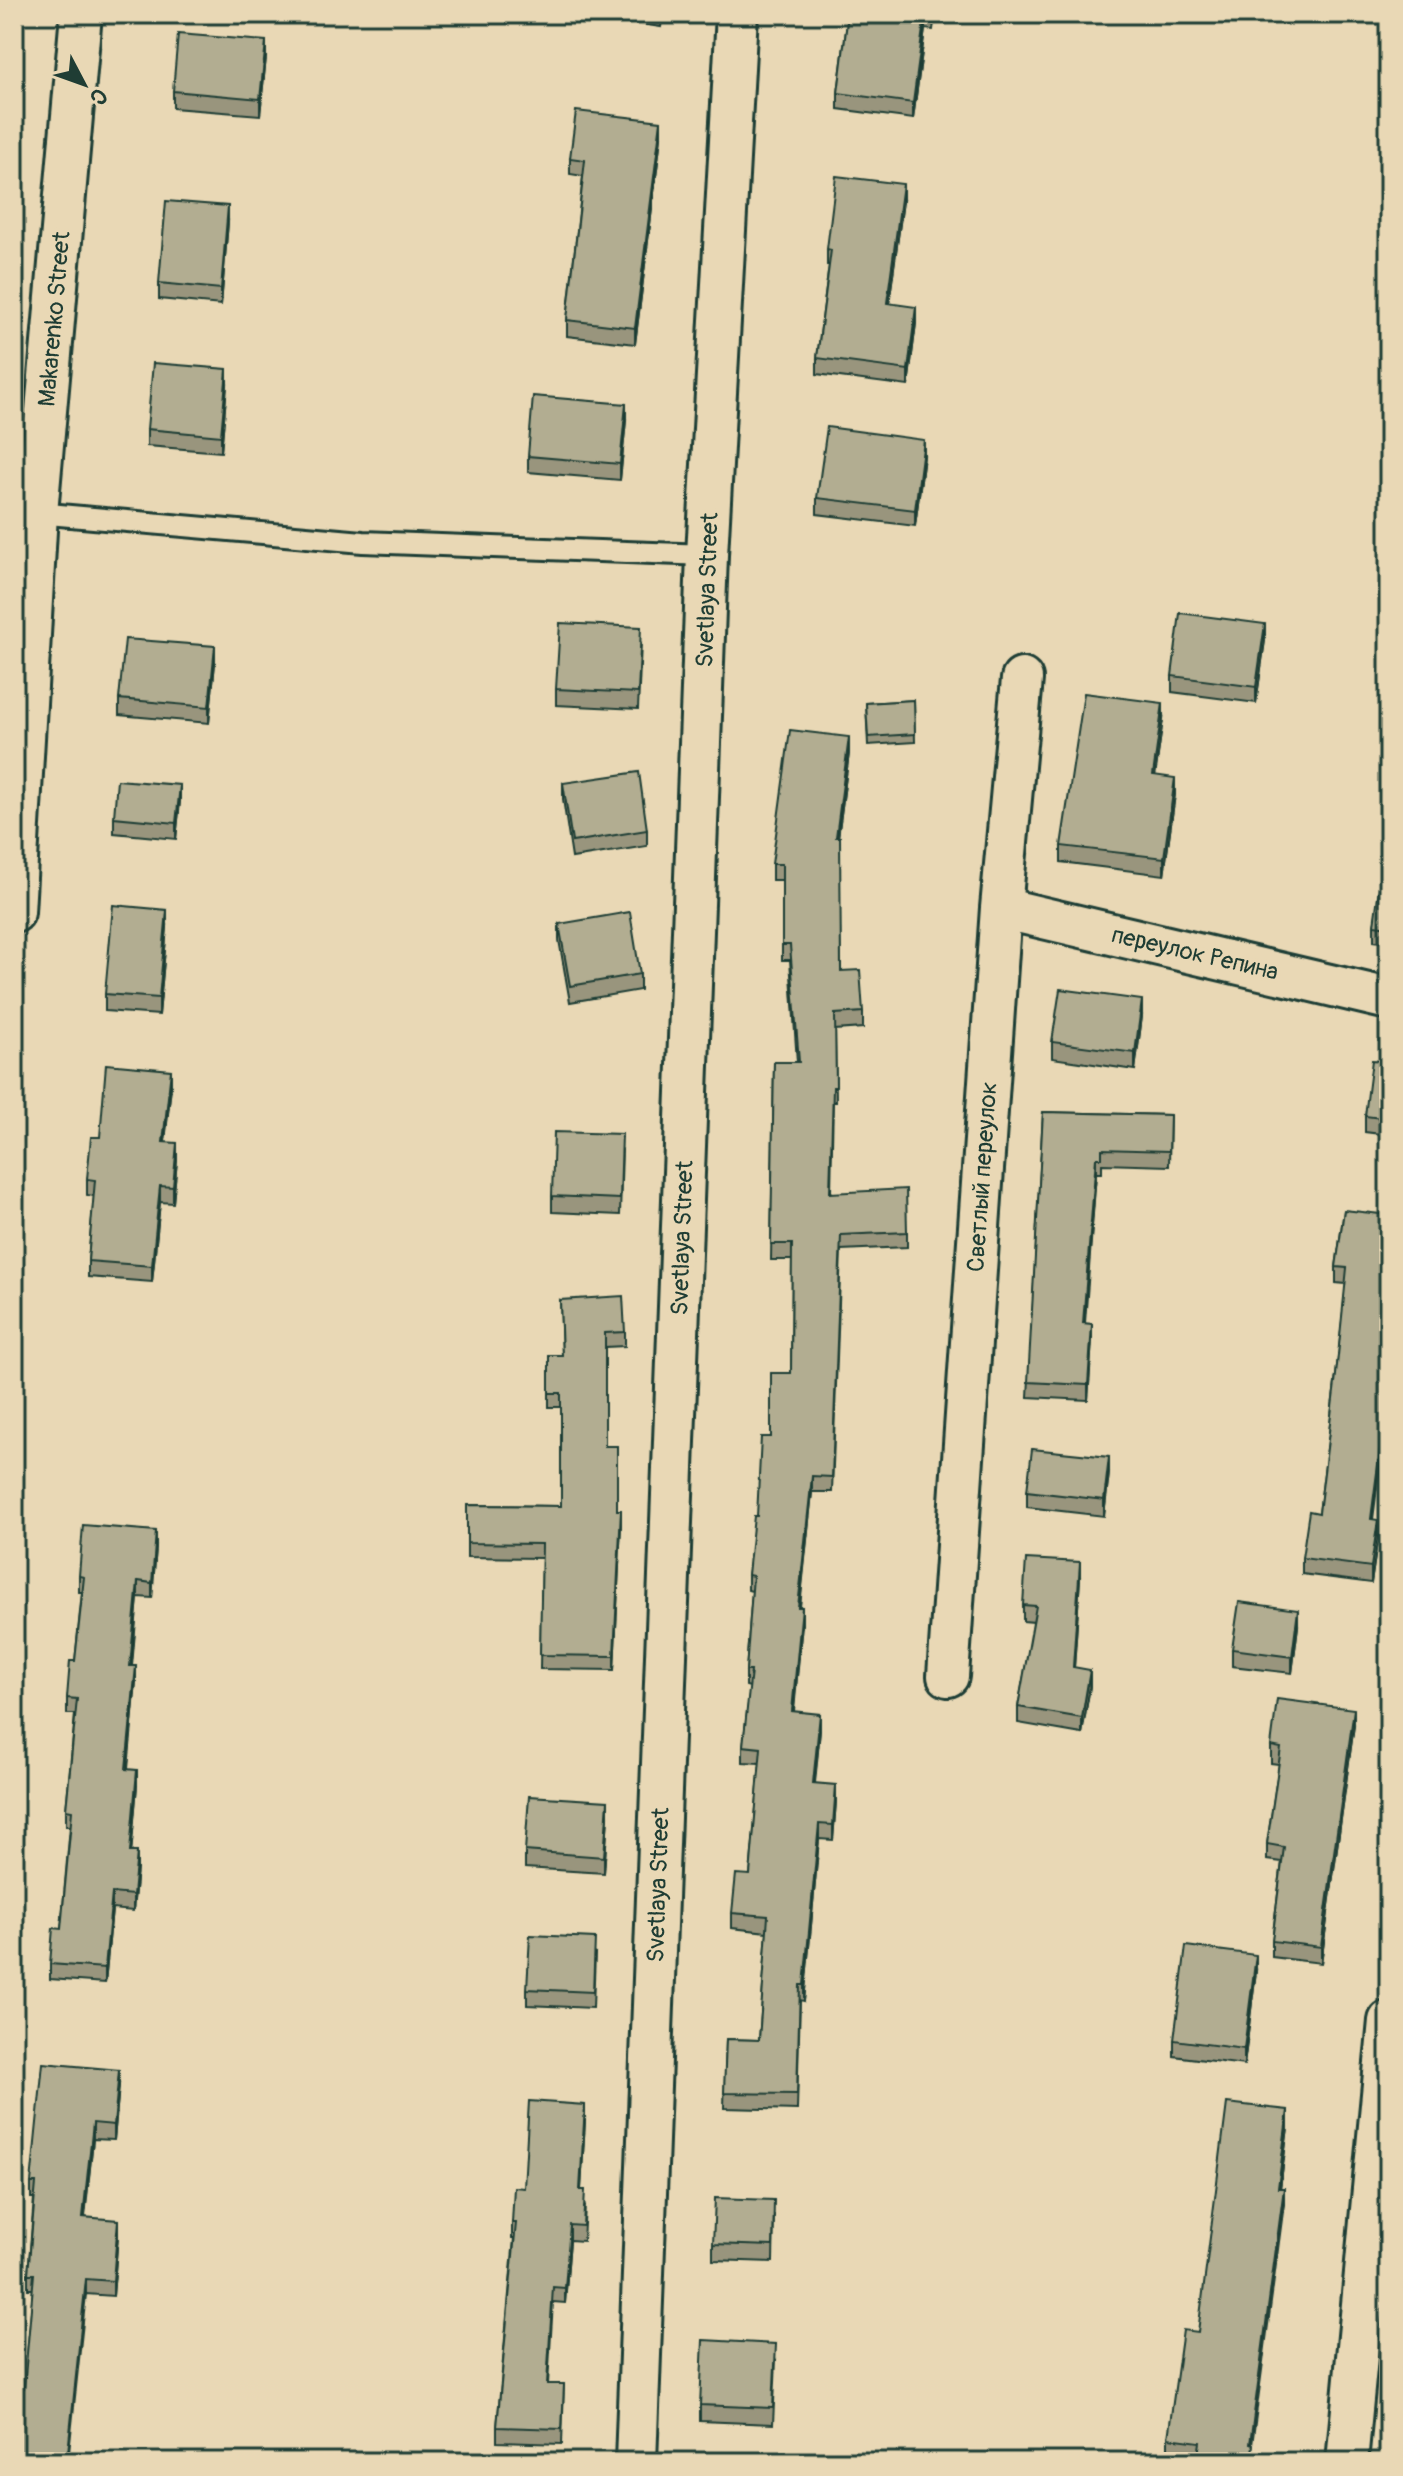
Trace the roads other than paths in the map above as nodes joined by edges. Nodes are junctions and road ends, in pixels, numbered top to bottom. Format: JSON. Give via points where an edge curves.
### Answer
{"nodes":[{"id":1,"x":81,"y":14,"type":"edge"},
{"id":2,"x":737,"y":14,"type":"edge"},
{"id":3,"x":26,"y":508,"type":"edge"},
{"id":4,"x":707,"y":555,"type":"junction"},
{"id":5,"x":1022,"y":679,"type":"dead end"},
{"id":6,"x":1001,"y":908,"type":"junction"},
{"id":7,"x":14,"y":912,"type":"edge"},
{"id":8,"x":1389,"y":999,"type":"edge"},
{"id":9,"x":948,"y":1676,"type":"dead end"},
{"id":10,"x":1389,"y":2021,"type":"edge"},
{"id":11,"x":636,"y":2462,"type":"edge"},
{"id":12,"x":1347,"y":2462,"type":"edge"}],
"edges":[{"from":1,"to":3,"type":"street","name":"Makarenko Street"},
{"from":2,"to":4,"type":"street","name":"Svetlaya Street"},
{"from":3,"to":4,"type":"lane","via":[[363,542]]},
{"from":3,"to":7,"type":"street","name":"Makarenko Street"},
{"from":4,"to":11,"type":"street","name":"Svetlaya Street"},
{"from":5,"to":6,"type":"street","name":"Светлый переулок"},
{"from":6,"to":8,"type":"street","name":"переулок Репина"},
{"from":6,"to":9,"type":"street","name":"Светлый переулок"},
{"from":10,"to":12,"type":"street"}]}
